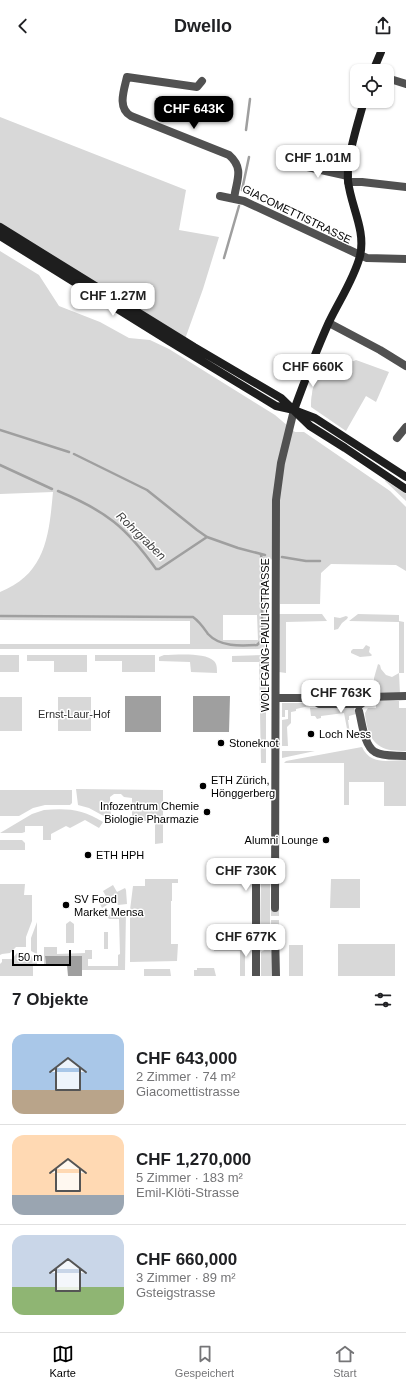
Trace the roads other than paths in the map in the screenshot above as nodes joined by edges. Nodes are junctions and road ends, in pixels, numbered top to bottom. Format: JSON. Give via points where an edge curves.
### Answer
{"nodes":[{"id":1,"x":381,"y":52,"type":"edge"},
{"id":2,"x":376,"y":64,"type":"edge"},
{"id":3,"x":394,"y":80,"type":"edge"},
{"id":4,"x":202,"y":81,"type":"dead end"},
{"id":5,"x":406,"y":84,"type":"edge"},
{"id":6,"x":362,"y":108,"type":"edge"},
{"id":7,"x":294,"y":164,"type":"dead end"},
{"id":8,"x":348,"y":179,"type":"junction"},
{"id":9,"x":406,"y":187,"type":"edge"},
{"id":10,"x":220,"y":196,"type":"dead end"},
{"id":11,"x":234,"y":199,"type":"junction"},
{"id":12,"x":0,"y":227,"type":"edge"},
{"id":13,"x":0,"y":236,"type":"edge"},
{"id":14,"x":360,"y":256,"type":"junction"},
{"id":15,"x":406,"y":259,"type":"edge"},
{"id":16,"x":329,"y":323,"type":"junction"},
{"id":17,"x":406,"y":366,"type":"edge"},
{"id":18,"x":294,"y":410,"type":"junction"},
{"id":19,"x":406,"y":427,"type":"edge"},
{"id":20,"x":397,"y":438,"type":"dead end"},
{"id":21,"x":406,"y":477,"type":"edge"},
{"id":22,"x":406,"y":489,"type":"edge"},
{"id":23,"x":406,"y":696,"type":"edge"},
{"id":24,"x":276,"y":698,"type":"junction"},
{"id":25,"x":360,"y":711,"type":"dead end"},
{"id":26,"x":406,"y":756,"type":"edge"},
{"id":27,"x":275,"y":862,"type":"junction"},
{"id":28,"x":275,"y":908,"type":"tunnel mouth"},
{"id":29,"x":275,"y":932,"type":"tunnel mouth"},
{"id":30,"x":256,"y":976,"type":"edge"},
{"id":31,"x":276,"y":976,"type":"edge"}],
"edges":[{"from":1,"to":2,"type":"street"},
{"from":3,"to":5,"type":"street"},
{"from":4,"to":11,"type":"street","name":"GIACOMETTISTRASSE","via":[[197,87],[127,77],[123,107],[131,116],[229,155],[239,172]]},
{"from":6,"to":8,"type":"street"},
{"from":7,"to":8,"type":"street"},
{"from":8,"to":9,"type":"street"},
{"from":8,"to":14,"type":"street","via":[[361,230]]},
{"from":10,"to":11,"type":"street"},
{"from":11,"to":14,"type":"street","name":"GIACOMETTISTRASSE","via":[[244,201]]},
{"from":12,"to":18,"type":"street","via":[[281,398]]},
{"from":13,"to":18,"type":"street","via":[[276,406]]},
{"from":14,"to":15,"type":"street","name":"GIACOMETTISTRASSE"},
{"from":14,"to":16,"type":"street"},
{"from":16,"to":17,"type":"street"},
{"from":16,"to":18,"type":"street"},
{"from":18,"to":21,"type":"street","via":[[332,428]]},
{"from":18,"to":22,"type":"street","via":[[310,426]]},
{"from":18,"to":24,"type":"street","name":"WOLFGANG-PAULI-STRASSE","via":[[280,463],[276,500]]},
{"from":19,"to":20,"type":"street"},
{"from":23,"to":24,"type":"street","via":[[370,697],[361,704],[319,704],[310,698]]},
{"from":24,"to":27,"type":"street","name":"WOLFGANG-PAULI-STRASSE"},
{"from":25,"to":26,"type":"street","via":[[364,732],[375,752]]},
{"from":27,"to":28,"type":"street","name":"WOLFGANG-PAULI-STRASSE"},
{"from":27,"to":30,"type":"street","via":[[257,877]]},
{"from":29,"to":31,"type":"street"}]}
